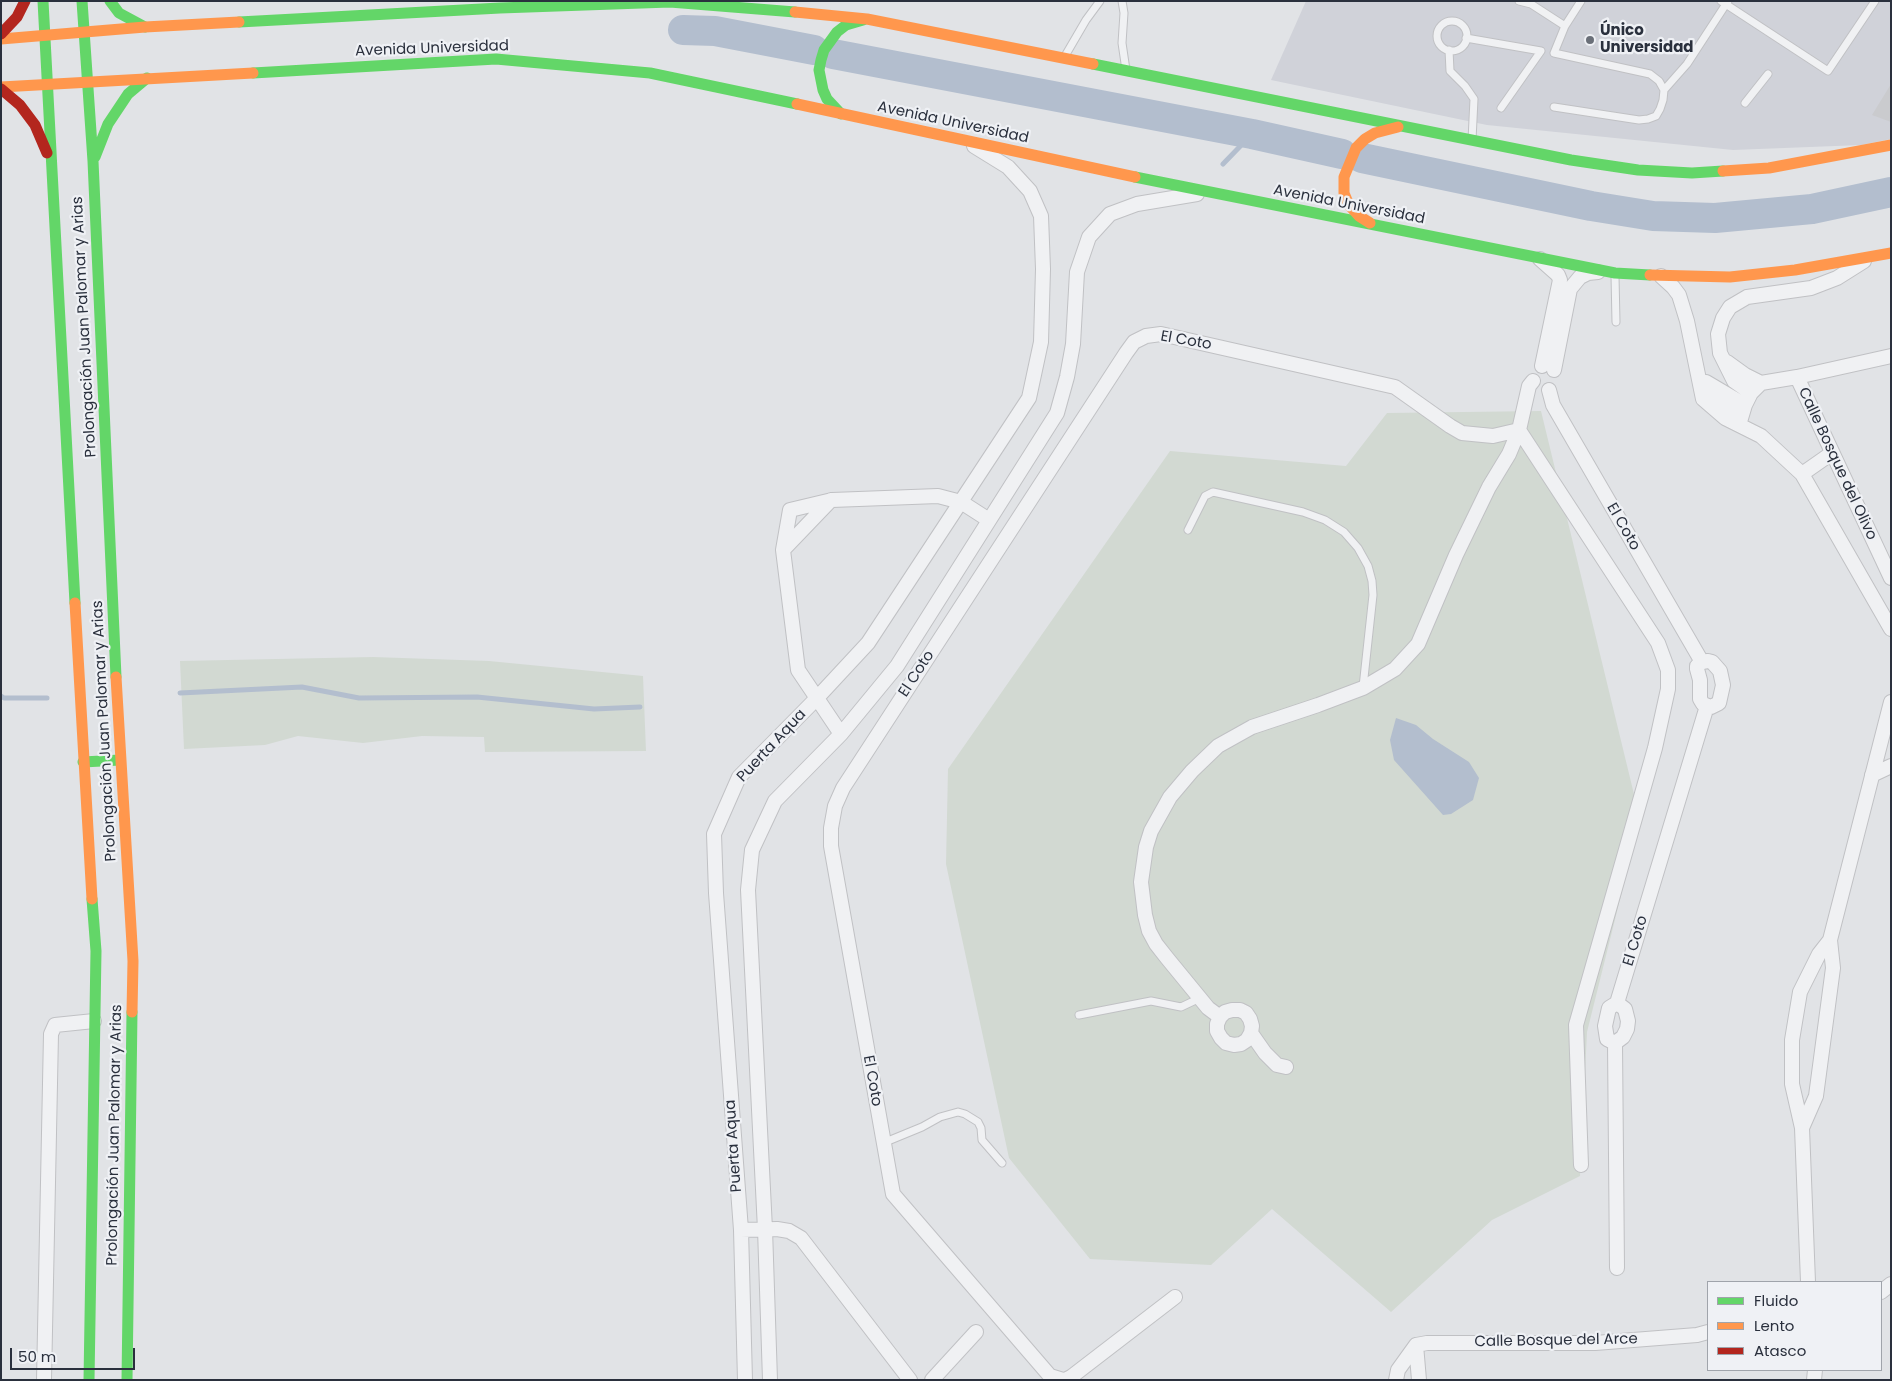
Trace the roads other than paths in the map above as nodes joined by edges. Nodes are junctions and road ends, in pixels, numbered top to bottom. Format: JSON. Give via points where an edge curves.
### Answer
{"nodes":[{"id":1,"x":24,"y":1,"type":"edge"},
{"id":2,"x":43,"y":1,"type":"edge"},
{"id":3,"x":82,"y":1,"type":"edge"},
{"id":4,"x":110,"y":1,"type":"edge"},
{"id":5,"x":1100,"y":1,"type":"edge"},
{"id":6,"x":1122,"y":1,"type":"edge"},
{"id":7,"x":1519,"y":1,"type":"edge"},
{"id":8,"x":1581,"y":1,"type":"edge"},
{"id":9,"x":1876,"y":1,"type":"edge"},
{"id":10,"x":670,"y":2,"type":"edge"},
{"id":11,"x":1725,"y":2,"type":"edge"},
{"id":12,"x":867,"y":19,"type":"junction"},
{"id":13,"x":1565,"y":26,"type":"junction"},
{"id":14,"x":145,"y":27,"type":"junction"},
{"id":15,"x":84,"y":32,"type":"junction"},
{"id":16,"x":1,"y":34,"type":"edge"},
{"id":17,"x":46,"y":35,"type":"junction"},
{"id":18,"x":1466,"y":38,"type":"junction"},
{"id":19,"x":1,"y":39,"type":"edge"},
{"id":20,"x":1450,"y":50,"type":"junction"},
{"id":21,"x":1064,"y":58,"type":"junction"},
{"id":22,"x":1126,"y":70,"type":"junction"},
{"id":23,"x":1768,"y":74,"type":"dead end"},
{"id":24,"x":147,"y":78,"type":"junction"},
{"id":25,"x":87,"y":82,"type":"junction"},
{"id":26,"x":48,"y":84,"type":"junction"},
{"id":27,"x":1,"y":88,"type":"edge"},
{"id":28,"x":1664,"y":90,"type":"junction"},
{"id":29,"x":1745,"y":102,"type":"dead end"},
{"id":30,"x":1554,"y":107,"type":"dead end"},
{"id":31,"x":1501,"y":108,"type":"dead end"},
{"id":32,"x":840,"y":114,"type":"junction"},
{"id":33,"x":1400,"y":126,"type":"junction"},
{"id":34,"x":1472,"y":140,"type":"junction"},
{"id":35,"x":965,"y":141,"type":"junction"},
{"id":36,"x":1891,"y":146,"type":"edge"},
{"id":37,"x":93,"y":161,"type":"junction"},
{"id":38,"x":52,"y":167,"type":"junction"},
{"id":39,"x":1205,"y":192,"type":"junction"},
{"id":40,"x":1372,"y":224,"type":"junction"},
{"id":41,"x":1891,"y":253,"type":"edge"},
{"id":42,"x":1537,"y":257,"type":"junction"},
{"id":43,"x":1871,"y":257,"type":"junction"},
{"id":44,"x":1610,"y":272,"type":"junction"},
{"id":45,"x":1661,"y":276,"type":"junction"},
{"id":46,"x":1616,"y":322,"type":"dead end"},
{"id":47,"x":1891,"y":356,"type":"edge"},
{"id":48,"x":1548,"y":368,"type":"junction"},
{"id":49,"x":1797,"y":377,"type":"junction"},
{"id":50,"x":1533,"y":381,"type":"junction"},
{"id":51,"x":1549,"y":390,"type":"junction"},
{"id":52,"x":1747,"y":404,"type":"junction"},
{"id":53,"x":1519,"y":430,"type":"junction"},
{"id":54,"x":1832,"y":453,"type":"junction"},
{"id":55,"x":1802,"y":474,"type":"junction"},
{"id":56,"x":832,"y":500,"type":"junction"},
{"id":57,"x":961,"y":502,"type":"junction"},
{"id":58,"x":989,"y":520,"type":"junction"},
{"id":59,"x":1188,"y":530,"type":"dead end"},
{"id":60,"x":784,"y":550,"type":"junction"},
{"id":61,"x":1891,"y":578,"type":"edge"},
{"id":62,"x":1891,"y":630,"type":"edge"},
{"id":63,"x":1702,"y":662,"type":"junction"},
{"id":64,"x":1363,"y":688,"type":"junction"},
{"id":65,"x":816,"y":699,"type":"junction"},
{"id":66,"x":1891,"y":702,"type":"edge"},
{"id":67,"x":1707,"y":706,"type":"junction"},
{"id":68,"x":841,"y":734,"type":"junction"},
{"id":69,"x":120,"y":760,"type":"junction"},
{"id":70,"x":83,"y":762,"type":"junction"},
{"id":71,"x":1891,"y":766,"type":"edge"},
{"id":72,"x":1872,"y":775,"type":"junction"},
{"id":73,"x":1830,"y":940,"type":"junction"},
{"id":74,"x":1200,"y":998,"type":"junction"},
{"id":75,"x":1617,"y":1003,"type":"junction"},
{"id":76,"x":1079,"y":1015,"type":"dead end"},
{"id":77,"x":1220,"y":1017,"type":"junction"},
{"id":78,"x":94,"y":1021,"type":"junction"},
{"id":79,"x":1251,"y":1033,"type":"junction"},
{"id":80,"x":1615,"y":1043,"type":"junction"},
{"id":81,"x":1286,"y":1067,"type":"dead end"},
{"id":82,"x":1802,"y":1128,"type":"junction"},
{"id":83,"x":883,"y":1143,"type":"junction"},
{"id":84,"x":1002,"y":1163,"type":"dead end"},
{"id":85,"x":1581,"y":1165,"type":"dead end"},
{"id":86,"x":765,"y":1229,"type":"junction"},
{"id":87,"x":741,"y":1230,"type":"junction"},
{"id":88,"x":1617,"y":1268,"type":"dead end"},
{"id":89,"x":1808,"y":1281,"type":"edge"},
{"id":90,"x":1175,"y":1297,"type":"dead end"},
{"id":91,"x":976,"y":1332,"type":"dead end"},
{"id":92,"x":1704,"y":1335,"type":"edge"},
{"id":93,"x":1416,"y":1345,"type":"junction"},
{"id":94,"x":44,"y":1380,"type":"edge"},
{"id":95,"x":90,"y":1380,"type":"edge"},
{"id":96,"x":127,"y":1380,"type":"edge"},
{"id":97,"x":746,"y":1380,"type":"edge"},
{"id":98,"x":770,"y":1380,"type":"edge"},
{"id":99,"x":910,"y":1380,"type":"edge"},
{"id":100,"x":932,"y":1380,"type":"edge"},
{"id":101,"x":1064,"y":1380,"type":"edge"},
{"id":102,"x":1396,"y":1380,"type":"edge"},
{"id":103,"x":1419,"y":1380,"type":"edge"}],
"edges":[{"from":1,"to":16,"type":"main road","via":[[17,17]]},
{"from":2,"to":17,"type":"main road","name":"Prolongación Juan Palomar y Arias"},
{"from":3,"to":15,"type":"main road","name":"Prolongación Juan Palomar y Arias"},
{"from":4,"to":14,"type":"main road","via":[[119,13]]},
{"from":5,"to":21,"type":"lane"},
{"from":6,"to":22,"type":"lane"},
{"from":7,"to":13,"type":"lane","via":[[1531,4]]},
{"from":8,"to":13,"type":"lane"},
{"from":9,"to":11,"type":"lane","via":[[1828,71]]},
{"from":10,"to":12,"type":"main road"},
{"from":10,"to":14,"type":"main road"},
{"from":11,"to":28,"type":"lane","via":[[1687,64]]},
{"from":12,"to":21,"type":"main road"},
{"from":12,"to":32,"type":"main road","via":[[856,21],[837,32],[821,60],[819,70],[823,90]]},
{"from":13,"to":28,"type":"lane","via":[[1554,53],[1650,74]]},
{"from":14,"to":15,"type":"main road"},
{"from":15,"to":17,"type":"main road"},
{"from":15,"to":25,"type":"main road","name":"Prolongación Juan Palomar y Arias"},
{"from":17,"to":19,"type":"main road"},
{"from":17,"to":26,"type":"main road","name":"Prolongación Juan Palomar y Arias"},
{"from":18,"to":20,"type":"lane","via":[[1460,48]]},
{"from":18,"to":20,"type":"lane","via":[[1466,32],[1459,24],[1443,24],[1437,40],[1444,49]]},
{"from":18,"to":31,"type":"lane","via":[[1541,51]]},
{"from":20,"to":34,"type":"lane","via":[[1450,71],[1474,99]]},
{"from":21,"to":22,"type":"main road"},
{"from":22,"to":33,"type":"main road"},
{"from":23,"to":29,"type":"lane"},
{"from":24,"to":25,"type":"main road","name":"Avenida Universidad"},
{"from":24,"to":32,"type":"main road","name":"Avenida Universidad","via":[[496,59],[650,73]]},
{"from":24,"to":37,"type":"main road","via":[[128,94],[108,124]]},
{"from":25,"to":26,"type":"main road","name":"Avenida Universidad"},
{"from":25,"to":37,"type":"main road","name":"Prolongación Juan Palomar y Arias"},
{"from":26,"to":27,"type":"main road","name":"Avenida Universidad"},
{"from":26,"to":38,"type":"main road","name":"Prolongación Juan Palomar y Arias"},
{"from":27,"to":38,"type":"main road","via":[[35,125]]},
{"from":28,"to":30,"type":"lane","via":[[1660,109],[1656,116],[1648,119]]},
{"from":32,"to":35,"type":"main road","name":"Avenida Universidad"},
{"from":33,"to":34,"type":"main road"},
{"from":33,"to":40,"type":"main road","via":[[1365,139],[1348,162],[1344,193],[1349,205]]},
{"from":34,"to":36,"type":"main road","via":[[1571,160],[1692,174],[1769,168]]},
{"from":35,"to":39,"type":"main road","name":"Avenida Universidad"},
{"from":35,"to":57,"type":"street","name":"Puerta Aqua","via":[[1008,166],[1030,191],[1041,216],[1043,269],[1041,342],[1029,398]]},
{"from":37,"to":69,"type":"main road","name":"Prolongación Juan Palomar y Arias"},
{"from":38,"to":70,"type":"main road","name":"Prolongación Juan Palomar y Arias"},
{"from":39,"to":40,"type":"main road","name":"Avenida Universidad"},
{"from":39,"to":58,"type":"street","name":"Puerta Aqua","via":[[1136,204],[1110,214],[1089,237],[1077,272],[1073,344],[1057,413]]},
{"from":40,"to":42,"type":"main road","name":"Avenida Universidad"},
{"from":41,"to":43,"type":"main road","name":"Avenida Universidad"},
{"from":42,"to":44,"type":"main road","name":"Avenida Universidad"},
{"from":42,"to":48,"type":"street","via":[[1560,280]]},
{"from":43,"to":45,"type":"main road","name":"Avenida Universidad","via":[[1758,275]]},
{"from":43,"to":52,"type":"street","name":"Calle Bosque del Olivo","via":[[1837,278],[1811,288],[1746,297],[1730,307],[1718,334],[1720,353],[1743,374]]},
{"from":44,"to":45,"type":"main road","name":"Avenida Universidad"},
{"from":44,"to":46,"type":"lane"},
{"from":44,"to":48,"type":"street","via":[[1588,273],[1570,289]]},
{"from":45,"to":52,"type":"street","name":"Calle Bosque del Olivo","via":[[1679,295],[1698,378],[1707,392],[1714,398]]},
{"from":47,"to":49,"type":"street"},
{"from":48,"to":50,"type":"street","via":[[1536,369]]},
{"from":48,"to":51,"type":"street","via":[[1557,375],[1557,382]]},
{"from":49,"to":52,"type":"street"},
{"from":49,"to":54,"type":"street","name":"Calle Bosque del Olivo"},
{"from":50,"to":51,"type":"street","via":[[1536,387]]},
{"from":50,"to":53,"type":"street"},
{"from":51,"to":63,"type":"street","name":"El Coto","via":[[1553,405]]},
{"from":52,"to":55,"type":"street","name":"Calle Bosque del Olivo","via":[[1761,436]]},
{"from":53,"to":64,"type":"street","via":[[1456,554],[1418,644],[1395,669]]},
{"from":53,"to":83,"type":"street","name":"El Coto","via":[[1493,436],[1462,433],[1404,392],[1388,385],[1161,334],[1134,342],[843,788],[835,806],[831,846]]},
{"from":53,"to":85,"type":"street","via":[[1658,644],[1668,670],[1668,689],[1655,748],[1576,1025]]},
{"from":54,"to":55,"type":"street"},
{"from":54,"to":61,"type":"street","name":"Calle Bosque del Olivo"},
{"from":55,"to":62,"type":"street","name":"Calle Bosque del Olivo"},
{"from":56,"to":57,"type":"street","via":[[938,496]]},
{"from":56,"to":60,"type":"street"},
{"from":56,"to":60,"type":"street","via":[[790,510]]},
{"from":57,"to":58,"type":"street"},
{"from":57,"to":65,"type":"street","name":"Puerta Aqua","via":[[868,643]]},
{"from":58,"to":68,"type":"street","name":"Puerta Aqua","via":[[897,666]]},
{"from":59,"to":64,"type":"lane","via":[[1205,496],[1213,492],[1303,512],[1344,532],[1358,548],[1372,581]]},
{"from":60,"to":65,"type":"street","via":[[798,670]]},
{"from":63,"to":67,"type":"street","via":[[1697,669],[1700,700]]},
{"from":63,"to":67,"type":"street","via":[[1712,662],[1717,666],[1723,685],[1719,703]]},
{"from":64,"to":74,"type":"street","via":[[1252,727],[1218,746],[1170,797],[1151,831],[1141,882],[1145,915],[1156,944]]},
{"from":65,"to":68,"type":"street"},
{"from":65,"to":87,"type":"street","name":"Puerta Aqua","via":[[739,777],[714,834]]},
{"from":66,"to":72,"type":"street"},
{"from":67,"to":75,"type":"street","name":"El Coto"},
{"from":68,"to":86,"type":"street","name":"Puerta Aqua","via":[[775,801],[752,850],[748,890]]},
{"from":69,"to":70,"type":"main road"},
{"from":69,"to":96,"type":"main road","name":"Prolongación Juan Palomar y Arias","via":[[132,960]]},
{"from":70,"to":78,"type":"main road","name":"Prolongación Juan Palomar y Arias","via":[[96,951]]},
{"from":71,"to":72,"type":"street"},
{"from":72,"to":73,"type":"street"},
{"from":73,"to":82,"type":"street","via":[[1833,968],[1816,1096]]},
{"from":73,"to":82,"type":"street","via":[[1819,954],[1800,992],[1792,1040],[1792,1084]]},
{"from":74,"to":76,"type":"lane","via":[[1181,1007],[1151,1001]]},
{"from":74,"to":77,"type":"street"},
{"from":75,"to":80,"type":"street","via":[[1625,1009],[1628,1021],[1623,1037]]},
{"from":75,"to":80,"type":"street","name":"El Coto","via":[[1609,1008],[1605,1026],[1607,1039]]},
{"from":77,"to":79,"type":"street","via":[[1225,1012],[1240,1010],[1250,1019]]},
{"from":77,"to":79,"type":"street","via":[[1217,1031],[1226,1043],[1241,1044]]},
{"from":78,"to":94,"type":"street","via":[[55,1025],[51,1034]]},
{"from":78,"to":95,"type":"main road","name":"Prolongación Juan Palomar y Arias"},
{"from":79,"to":81,"type":"street","via":[[1277,1065]]},
{"from":80,"to":88,"type":"street"},
{"from":82,"to":89,"type":"street"},
{"from":83,"to":84,"type":"lane","via":[[958,1112],[978,1122],[982,1140]]},
{"from":83,"to":101,"type":"street","name":"El Coto","via":[[896,1200],[1050,1376]]},
{"from":86,"to":87,"type":"street"},
{"from":86,"to":98,"type":"street","name":"Puerta Aqua"},
{"from":86,"to":99,"type":"street","via":[[789,1231],[801,1238]]},
{"from":87,"to":97,"type":"street","name":"Puerta Aqua"},
{"from":90,"to":101,"type":"street","name":"El Coto"},
{"from":91,"to":100,"type":"street"},
{"from":92,"to":93,"type":"street","name":"Calle Bosque del Arce","via":[[1595,1343]]},
{"from":93,"to":102,"type":"street","via":[[1398,1370]]},
{"from":93,"to":103,"type":"street"}]}
